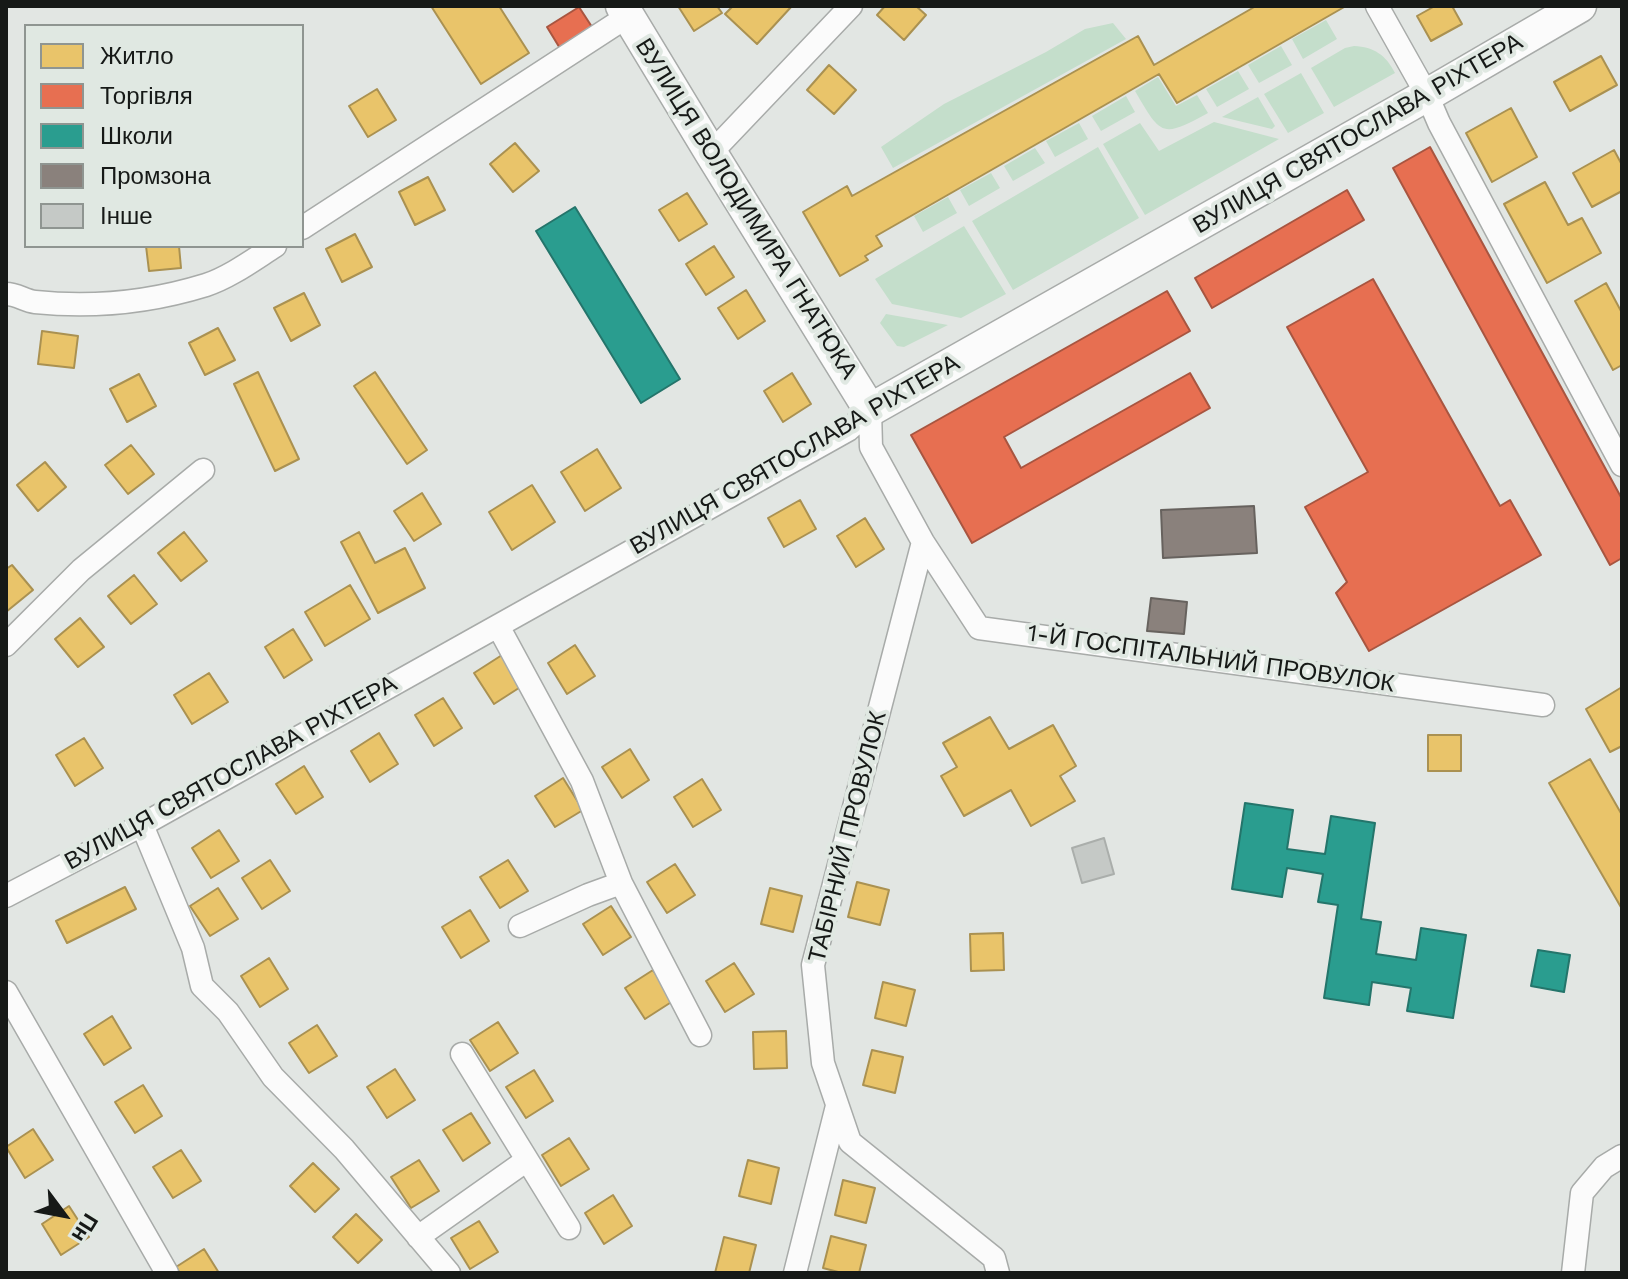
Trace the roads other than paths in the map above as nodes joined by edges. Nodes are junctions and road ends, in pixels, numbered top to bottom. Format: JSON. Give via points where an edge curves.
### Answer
{"nodes":[{"id":1,"x":851,"y":6,"type":"edge"},
{"id":2,"x":1377,"y":6,"type":"edge"},
{"id":3,"x":1580,"y":6,"type":"edge"},
{"id":4,"x":625,"y":11,"type":"edge"},
{"id":5,"x":1427,"y":95,"type":"junction"},
{"id":6,"x":711,"y":153,"type":"junction"},
{"id":7,"x":304,"y":227,"type":"edge"},
{"id":8,"x":272,"y":248,"type":"edge"},
{"id":9,"x":6,"y":294,"type":"edge"},
{"id":10,"x":870,"y":410,"type":"junction"},
{"id":11,"x":1622,"y":465,"type":"edge"},
{"id":12,"x":203,"y":470,"type":"dead end"},
{"id":13,"x":923,"y":542,"type":"junction"},
{"id":14,"x":498,"y":626,"type":"junction"},
{"id":15,"x":6,"y":645,"type":"edge"},
{"id":16,"x":1543,"y":705,"type":"dead end"},
{"id":17,"x":142,"y":825,"type":"junction"},
{"id":18,"x":621,"y":883,"type":"junction"},
{"id":19,"x":6,"y":896,"type":"edge"},
{"id":20,"x":520,"y":926,"type":"dead end"},
{"id":21,"x":6,"y":992,"type":"edge"},
{"id":22,"x":700,"y":1035,"type":"dead end"},
{"id":23,"x":462,"y":1054,"type":"dead end"},
{"id":24,"x":837,"y":1105,"type":"junction"},
{"id":25,"x":1622,"y":1156,"type":"edge"},
{"id":26,"x":527,"y":1160,"type":"junction"},
{"id":27,"x":569,"y":1228,"type":"dead end"},
{"id":28,"x":418,"y":1237,"type":"junction"},
{"id":29,"x":167,"y":1273,"type":"edge"},
{"id":30,"x":449,"y":1273,"type":"edge"},
{"id":31,"x":795,"y":1273,"type":"edge"},
{"id":32,"x":998,"y":1273,"type":"edge"},
{"id":33,"x":1573,"y":1273,"type":"edge"}],
"edges":[{"from":1,"to":6,"type":"street"},
{"from":2,"to":5,"type":"street"},
{"from":3,"to":5,"type":"main road","name":"ВУЛИЦЯ СВЯТОСЛАВА РІХТЕРА"},
{"from":4,"to":6,"type":"main road","name":"ВУЛИЦЯ ВОЛОДИМИРА ГНАТЮКА"},
{"from":4,"to":7,"type":"street"},
{"from":5,"to":10,"type":"main road","name":"ВУЛИЦЯ СВЯТОСЛАВА РІХТЕРА"},
{"from":5,"to":11,"type":"street"},
{"from":6,"to":10,"type":"main road","name":"ВУЛИЦЯ ВОЛОДИМИРА ГНАТЮКА"},
{"from":8,"to":9,"type":"street","via":[[207,285],[142,299],[110,304],[32,302]]},
{"from":10,"to":13,"type":"street","name":"ВУЛИЦЯ ВОЛОДИМИРА ГНАТЮКА","via":[[871,447]]},
{"from":10,"to":14,"type":"street","name":"ВУЛИЦЯ СВЯТОСЛАВА РІХТЕРА","via":[[848,430]]},
{"from":12,"to":15,"type":"street","via":[[81,570]]},
{"from":13,"to":16,"type":"street","name":"1-Й ГОСПІТАЛЬНИЙ ПРОВУЛОК","via":[[979,628]]},
{"from":13,"to":24,"type":"street","name":"ТАБІРНИЙ ПРОВУЛОК","via":[[813,965],[823,1063]]},
{"from":14,"to":17,"type":"street","name":"ВУЛИЦЯ СВЯТОСЛАВА РІХТЕРА"},
{"from":14,"to":18,"type":"street","via":[[582,781]]},
{"from":17,"to":19,"type":"street","name":"ВУЛИЦЯ СВЯТОСЛАВА РІХТЕРА"},
{"from":17,"to":28,"type":"street","via":[[193,948],[202,986],[228,1012],[273,1077],[344,1149]]},
{"from":18,"to":20,"type":"street"},
{"from":18,"to":22,"type":"street"},
{"from":21,"to":29,"type":"street"},
{"from":23,"to":26,"type":"street"},
{"from":24,"to":31,"type":"street"},
{"from":24,"to":32,"type":"street","name":"ТАБІРНИЙ ПРОВУЛОК","via":[[850,1142],[994,1258]]},
{"from":25,"to":33,"type":"street","via":[[1604,1167],[1582,1193]]},
{"from":26,"to":27,"type":"street"},
{"from":26,"to":28,"type":"street"},
{"from":28,"to":30,"type":"street"}]}
